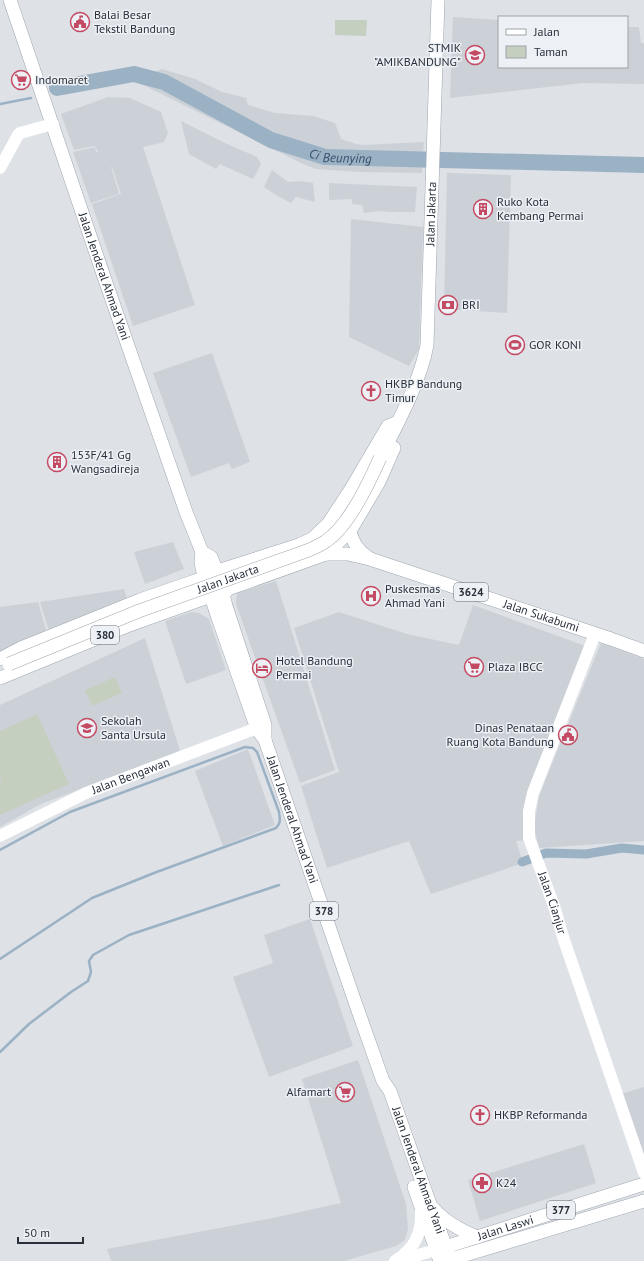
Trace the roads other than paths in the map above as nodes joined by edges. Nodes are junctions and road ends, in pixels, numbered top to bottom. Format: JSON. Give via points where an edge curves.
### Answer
{"nodes":[{"id":1,"x":10,"y":0,"type":"edge"},
{"id":2,"x":438,"y":0,"type":"edge"},
{"id":3,"x":53,"y":124,"type":"junction"},
{"id":4,"x":0,"y":168,"type":"edge"},
{"id":5,"x":398,"y":422,"type":"junction"},
{"id":6,"x":350,"y":531,"type":"junction"},
{"id":7,"x":326,"y":554,"type":"junction"},
{"id":8,"x":370,"y":559,"type":"junction"},
{"id":9,"x":206,"y":576,"type":"junction"},
{"id":10,"x":212,"y":596,"type":"junction"},
{"id":11,"x":595,"y":634,"type":"junction"},
{"id":12,"x":644,"y":651,"type":"edge"},
{"id":13,"x":3,"y":664,"type":"edge"},
{"id":14,"x":0,"y":678,"type":"edge"},
{"id":15,"x":262,"y":724,"type":"junction"},
{"id":16,"x":0,"y":836,"type":"edge"},
{"id":17,"x":644,"y":1173,"type":"edge"},
{"id":18,"x":644,"y":1184,"type":"edge"},
{"id":19,"x":644,"y":1201,"type":"edge"},
{"id":20,"x":426,"y":1207,"type":"junction"},
{"id":21,"x":477,"y":1237,"type":"junction"},
{"id":22,"x":481,"y":1250,"type":"junction"},
{"id":23,"x":445,"y":1257,"type":"edge"},
{"id":24,"x":396,"y":1261,"type":"edge"},
{"id":25,"x":471,"y":1261,"type":"edge"}],
"edges":[{"from":1,"to":3,"type":"main road","name":"Jalan Jenderal Ahmad Yani"},
{"from":2,"to":5,"type":"main road","name":"Jalan Jakarta","via":[[427,345],[420,373]]},
{"from":3,"to":4,"type":"street","via":[[20,133]]},
{"from":3,"to":9,"type":"main road","name":"Jalan Jenderal Ahmad Yani","via":[[103,274],[202,552],[201,561]]},
{"from":5,"to":6,"type":"main road","name":"Jalan Jakarta","via":[[401,433],[392,455]]},
{"from":5,"to":9,"type":"main road","name":"Jalan Jakarta","via":[[388,426],[328,524],[312,539]]},
{"from":5,"to":13,"type":"main road","name":"Jalan Jakarta","bridge":true,"via":[[353,510],[341,528],[327,541],[309,550],[139,611]]},
{"from":6,"to":7,"type":"main road","name":"Jalan Jakarta"},
{"from":6,"to":8,"type":"main road","name":"Jalan Sukabumi","number":"3624","via":[[356,548]]},
{"from":7,"to":8,"type":"main road","name":"Jalan Sukabumi","number":"3624","via":[[348,554]]},
{"from":7,"to":10,"type":"main road","name":"Jalan Jakarta"},
{"from":8,"to":11,"type":"main road","name":"Jalan Sukabumi","number":"3624"},
{"from":9,"to":10,"type":"main road","name":"Jalan Jenderal Ahmad Yani"},
{"from":9,"to":13,"type":"main road","number":"380","via":[[21,648]]},
{"from":10,"to":14,"type":"main road","number":"380","via":[[120,628]]},
{"from":10,"to":15,"type":"main road","name":"Jalan Jenderal Ahmad Yani"},
{"from":11,"to":12,"type":"main road","name":"Jalan Sukabumi","number":"3624"},
{"from":11,"to":17,"type":"street","name":"Jalan Cianjur","via":[[533,793],[528,811],[529,838]]},
{"from":15,"to":16,"type":"street","name":"Jalan Bengawan","via":[[86,793]]},
{"from":15,"to":20,"type":"main road","name":"Jalan Jenderal Ahmad Yani","number":"378","via":[[355,1002],[383,1081],[390,1090]]},
{"from":18,"to":21,"type":"main road","name":"Jalan Laswi","number":"377"},
{"from":19,"to":22,"type":"main road","name":"Jalan Laswi","number":"377"},
{"from":20,"to":21,"type":"main road","via":[[451,1225]]},
{"from":20,"to":23,"type":"main road","name":"Jalan Jenderal Ahmad Yani","number":"378"},
{"from":20,"to":24,"type":"street","via":[[419,1234],[413,1245]]},
{"from":21,"to":23,"type":"main road","name":"Jalan Laswi","number":"377"},
{"from":22,"to":23,"type":"main road","name":"Jalan Laswi","number":"377"},
{"from":22,"to":25,"type":"main road"},
{"from":23,"to":24,"type":"street"}]}
